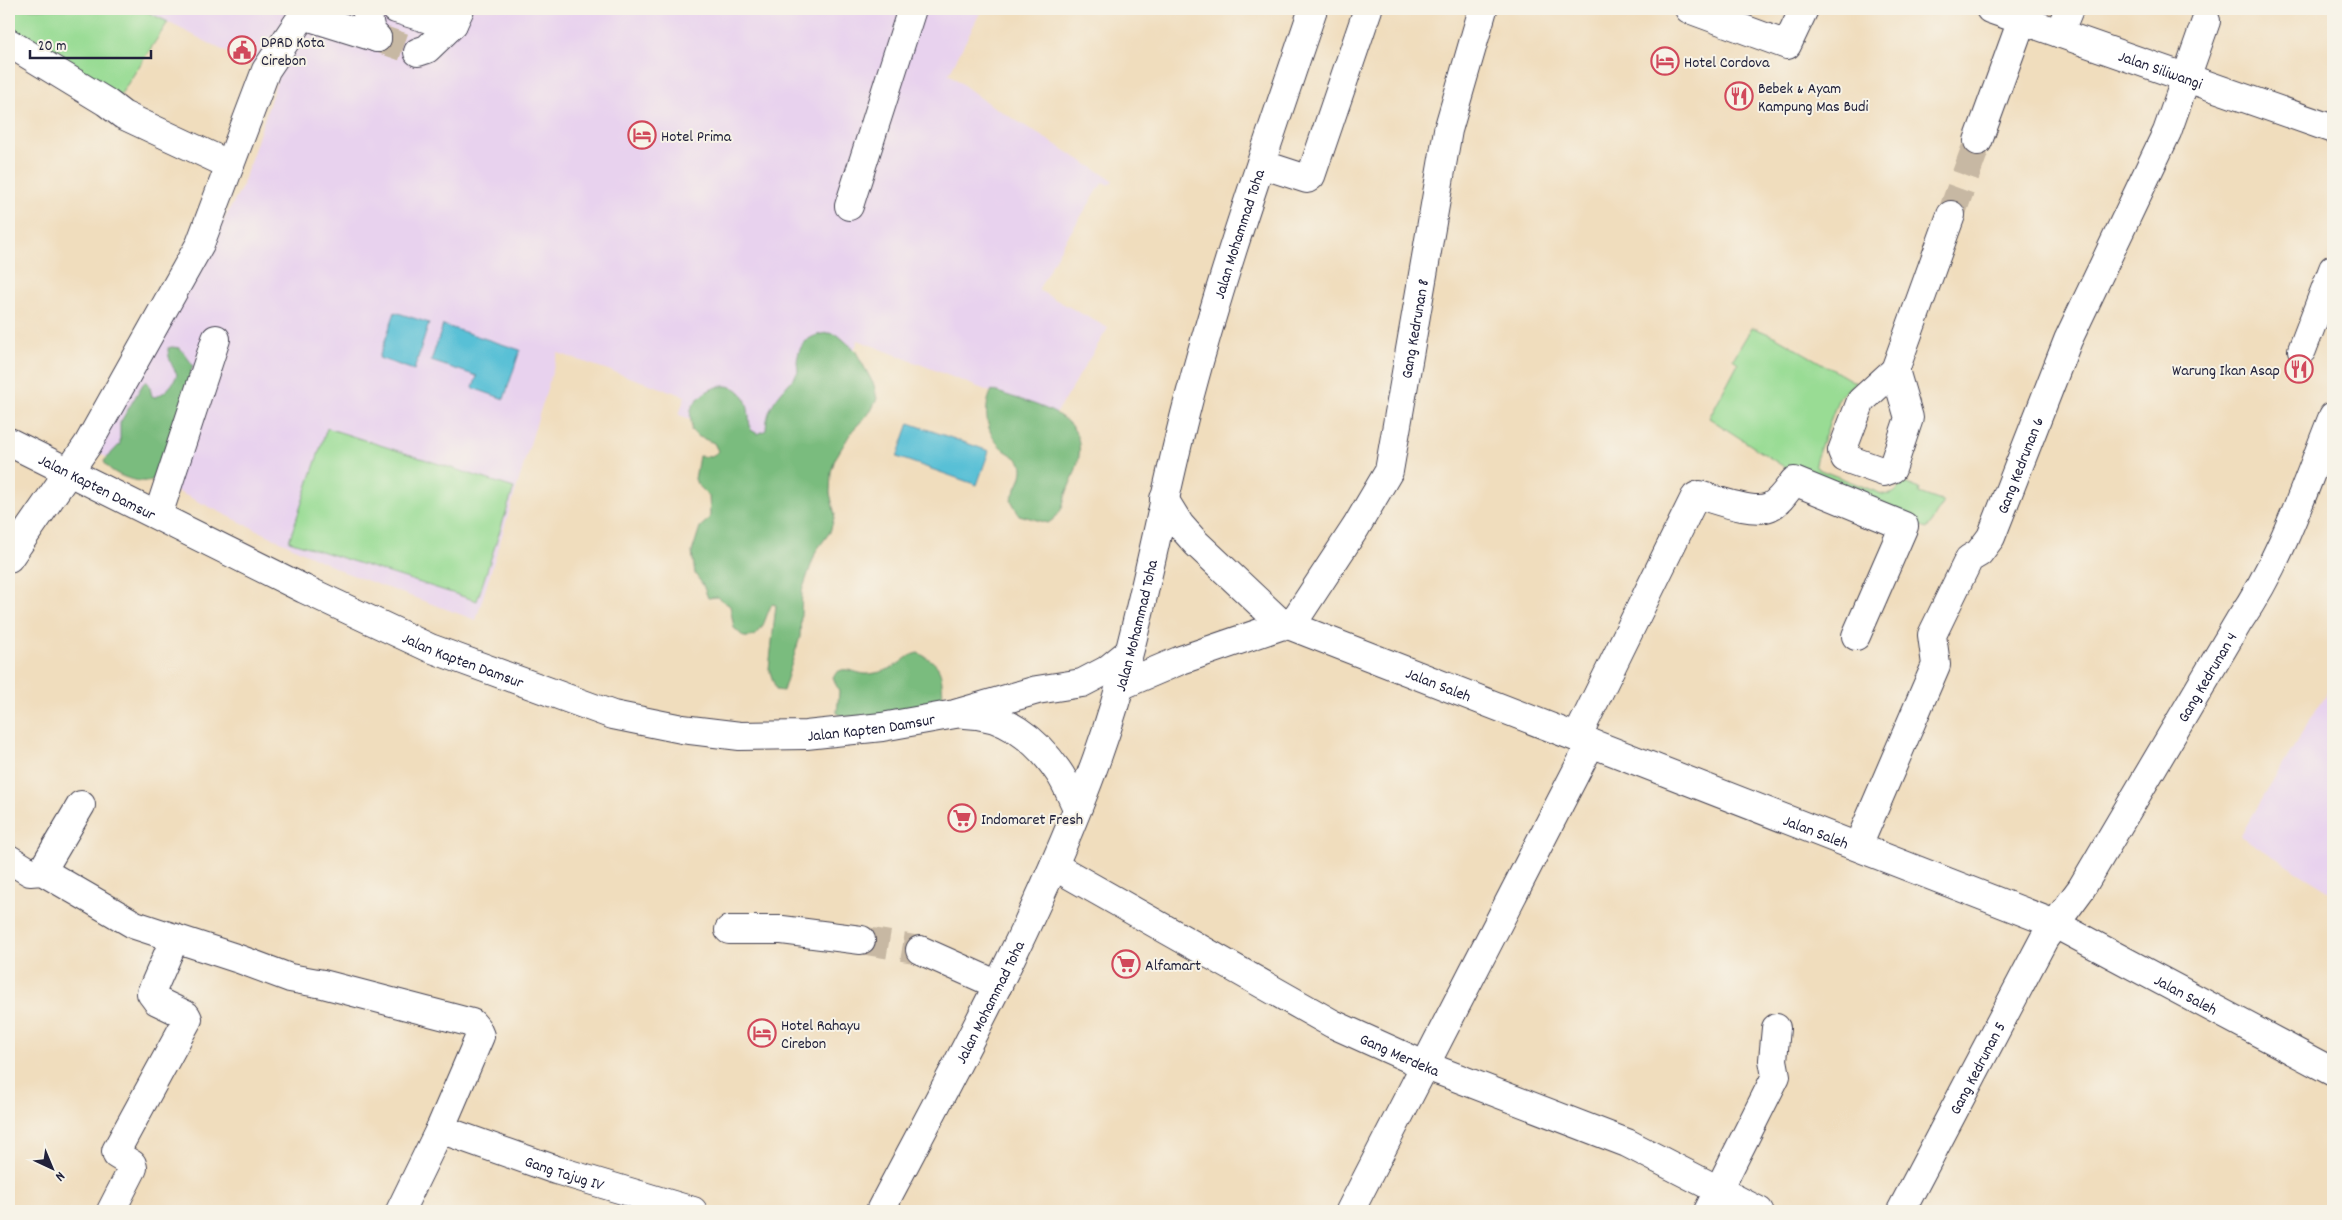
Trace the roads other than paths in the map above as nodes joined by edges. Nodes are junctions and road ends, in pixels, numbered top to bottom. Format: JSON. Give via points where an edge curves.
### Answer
{"nodes":[{"id":1,"x":366,"y":9,"type":"edge"},
{"id":2,"x":396,"y":9,"type":"edge"},
{"id":3,"x":912,"y":9,"type":"edge"},
{"id":4,"x":1313,"y":9,"type":"edge"},
{"id":5,"x":1368,"y":9,"type":"edge"},
{"id":6,"x":1483,"y":9,"type":"edge"},
{"id":7,"x":1689,"y":9,"type":"edge"},
{"id":8,"x":1804,"y":9,"type":"edge"},
{"id":9,"x":1992,"y":9,"type":"edge"},
{"id":10,"x":305,"y":12,"type":"edge"},
{"id":11,"x":456,"y":17,"type":"edge"},
{"id":12,"x":2022,"y":20,"type":"junction"},
{"id":13,"x":2064,"y":21,"type":"edge"},
{"id":14,"x":2206,"y":21,"type":"dead end"},
{"id":15,"x":9,"y":43,"type":"edge"},
{"id":16,"x":418,"y":52,"type":"dead end"},
{"id":17,"x":2186,"y":78,"type":"junction"},
{"id":18,"x":2333,"y":129,"type":"edge"},
{"id":19,"x":1978,"y":141,"type":"tunnel mouth"},
{"id":20,"x":1261,"y":164,"type":"junction"},
{"id":21,"x":230,"y":166,"type":"junction"},
{"id":22,"x":849,"y":206,"type":"dead end"},
{"id":23,"x":1952,"y":215,"type":"tunnel mouth"},
{"id":24,"x":2333,"y":269,"type":"edge"},
{"id":25,"x":216,"y":339,"type":"dead end"},
{"id":26,"x":2302,"y":350,"type":"dead end"},
{"id":27,"x":1895,"y":370,"type":"dead end"},
{"id":28,"x":2333,"y":416,"type":"edge"},
{"id":29,"x":9,"y":442,"type":"edge"},
{"id":30,"x":68,"y":472,"type":"junction"},
{"id":31,"x":1164,"y":499,"type":"junction"},
{"id":32,"x":158,"y":515,"type":"junction"},
{"id":33,"x":9,"y":558,"type":"edge"},
{"id":34,"x":1287,"y":626,"type":"junction"},
{"id":35,"x":1856,"y":636,"type":"dead end"},
{"id":36,"x":1128,"y":653,"type":"junction"},
{"id":37,"x":1120,"y":686,"type":"junction"},
{"id":38,"x":955,"y":714,"type":"junction"},
{"id":39,"x":1584,"y":740,"type":"junction"},
{"id":40,"x":81,"y":805,"type":"dead end"},
{"id":41,"x":1077,"y":808,"type":"junction"},
{"id":42,"x":1858,"y":846,"type":"junction"},
{"id":43,"x":9,"y":859,"type":"edge"},
{"id":44,"x":1054,"y":866,"type":"junction"},
{"id":45,"x":42,"y":871,"type":"junction"},
{"id":46,"x":2055,"y":924,"type":"junction"},
{"id":47,"x":729,"y":930,"type":"dead end"},
{"id":48,"x":175,"y":938,"type":"junction"},
{"id":49,"x":861,"y":940,"type":"tunnel mouth"},
{"id":50,"x":920,"y":950,"type":"tunnel mouth"},
{"id":51,"x":998,"y":985,"type":"junction"},
{"id":52,"x":1776,"y":1028,"type":"dead end"},
{"id":53,"x":1424,"y":1065,"type":"junction"},
{"id":54,"x":2333,"y":1072,"type":"edge"},
{"id":55,"x":440,"y":1129,"type":"junction"},
{"id":56,"x":1713,"y":1201,"type":"edge"},
{"id":57,"x":111,"y":1211,"type":"edge"},
{"id":58,"x":400,"y":1211,"type":"edge"},
{"id":59,"x":693,"y":1211,"type":"edge"},
{"id":60,"x":880,"y":1211,"type":"edge"},
{"id":61,"x":1350,"y":1211,"type":"edge"},
{"id":62,"x":1760,"y":1211,"type":"edge"},
{"id":63,"x":1901,"y":1211,"type":"edge"}],
"edges":[{"from":1,"to":10,"type":"street","via":[[371,32],[377,38]]},
{"from":2,"to":11,"type":"street","via":[[442,23]]},
{"from":3,"to":22,"type":"street"},
{"from":4,"to":20,"type":"street","name":"Jalan Mohammad Toha"},
{"from":5,"to":20,"type":"street","via":[[1311,176],[1307,179]]},
{"from":6,"to":34,"type":"street","name":"Gang Kedrunan 8","via":[[1448,130],[1388,472],[1356,527]]},
{"from":7,"to":8,"type":"street","via":[[1787,44]]},
{"from":9,"to":12,"type":"street","name":"Jalan Siliwangi"},
{"from":10,"to":21,"type":"street","via":[[266,70]]},
{"from":11,"to":16,"type":"street","via":[[427,49]]},
{"from":12,"to":13,"type":"street","name":"Jalan Siliwangi"},
{"from":12,"to":19,"type":"street"},
{"from":13,"to":17,"type":"street","name":"Jalan Siliwangi"},
{"from":14,"to":17,"type":"street","name":"Gang Kedrunan 6"},
{"from":15,"to":21,"type":"street","via":[[123,115]]},
{"from":17,"to":18,"type":"street","name":"Jalan Siliwangi"},
{"from":17,"to":42,"type":"street","name":"Gang Kedrunan 6","via":[[2168,132],[2068,340],[1991,537],[1979,553],[1969,559],[1932,635],[1936,665]]},
{"from":20,"to":31,"type":"street","name":"Jalan Mohammad Toha","via":[[1211,317]]},
{"from":21,"to":30,"type":"street","via":[[200,244],[88,444]]},
{"from":23,"to":27,"type":"street"},
{"from":24,"to":26,"type":"street"},
{"from":25,"to":32,"type":"street"},
{"from":28,"to":46,"type":"street","name":"Gang Kedrunan 4","via":[[2276,560],[2258,593],[2081,889]]},
{"from":29,"to":30,"type":"street","name":"Jalan Kapten Damsur"},
{"from":30,"to":32,"type":"street","name":"Jalan Kapten Damsur"},
{"from":30,"to":33,"type":"street"},
{"from":31,"to":34,"type":"street","name":"Jalan Saleh","via":[[1196,543]]},
{"from":31,"to":36,"type":"street","name":"Jalan Mohammad Toha"},
{"from":32,"to":38,"type":"street","name":"Jalan Kapten Damsur","via":[[430,648],[613,714],[682,729],[740,736],[825,733]]},
{"from":34,"to":37,"type":"street","via":[[1181,660]]},
{"from":34,"to":39,"type":"street","name":"Jalan Saleh"},
{"from":35,"to":39,"type":"street","via":[[1904,526],[1794,481],[1780,499],[1770,507],[1758,510],[1699,495],[1656,571]]},
{"from":36,"to":37,"type":"street","name":"Jalan Mohammad Toha"},
{"from":36,"to":38,"type":"street","via":[[1106,670],[1082,682],[1037,690]]},
{"from":37,"to":41,"type":"street","name":"Jalan Mohammad Toha","via":[[1098,756]]},
{"from":38,"to":41,"type":"street","via":[[981,714],[1003,721],[1035,742],[1059,772]]},
{"from":39,"to":42,"type":"street","name":"Jalan Saleh"},
{"from":39,"to":53,"type":"street"},
{"from":40,"to":45,"type":"street"},
{"from":41,"to":44,"type":"street","name":"Jalan Mohammad Toha"},
{"from":42,"to":46,"type":"street","name":"Jalan Saleh"},
{"from":43,"to":45,"type":"street","via":[[30,872]]},
{"from":44,"to":51,"type":"street","name":"Jalan Mohammad Toha"},
{"from":44,"to":53,"type":"street","name":"Gang Merdeka","via":[[1334,1024]]},
{"from":45,"to":48,"type":"street","via":[[135,925]]},
{"from":46,"to":54,"type":"street","name":"Jalan Saleh"},
{"from":46,"to":63,"type":"street","name":"Gang Kedrunan 5","via":[[2044,939]]},
{"from":47,"to":49,"type":"street","via":[[782,930]]},
{"from":48,"to":55,"type":"street","via":[[290,978],[472,1023],[480,1036]]},
{"from":48,"to":57,"type":"street","via":[[151,992],[157,1001],[188,1019],[116,1151],[133,1168]]},
{"from":50,"to":51,"type":"street"},
{"from":51,"to":60,"type":"street","name":"Jalan Mohammad Toha"},
{"from":52,"to":56,"type":"street","via":[[1773,1060],[1776,1076]]},
{"from":53,"to":56,"type":"street","name":"Gang Merdeka","via":[[1626,1143]]},
{"from":53,"to":61,"type":"street"},
{"from":55,"to":58,"type":"street"},
{"from":55,"to":59,"type":"street","name":"Gang Tajug IV","via":[[556,1170]]},
{"from":56,"to":62,"type":"street","name":"Gang Merdeka"}]}
